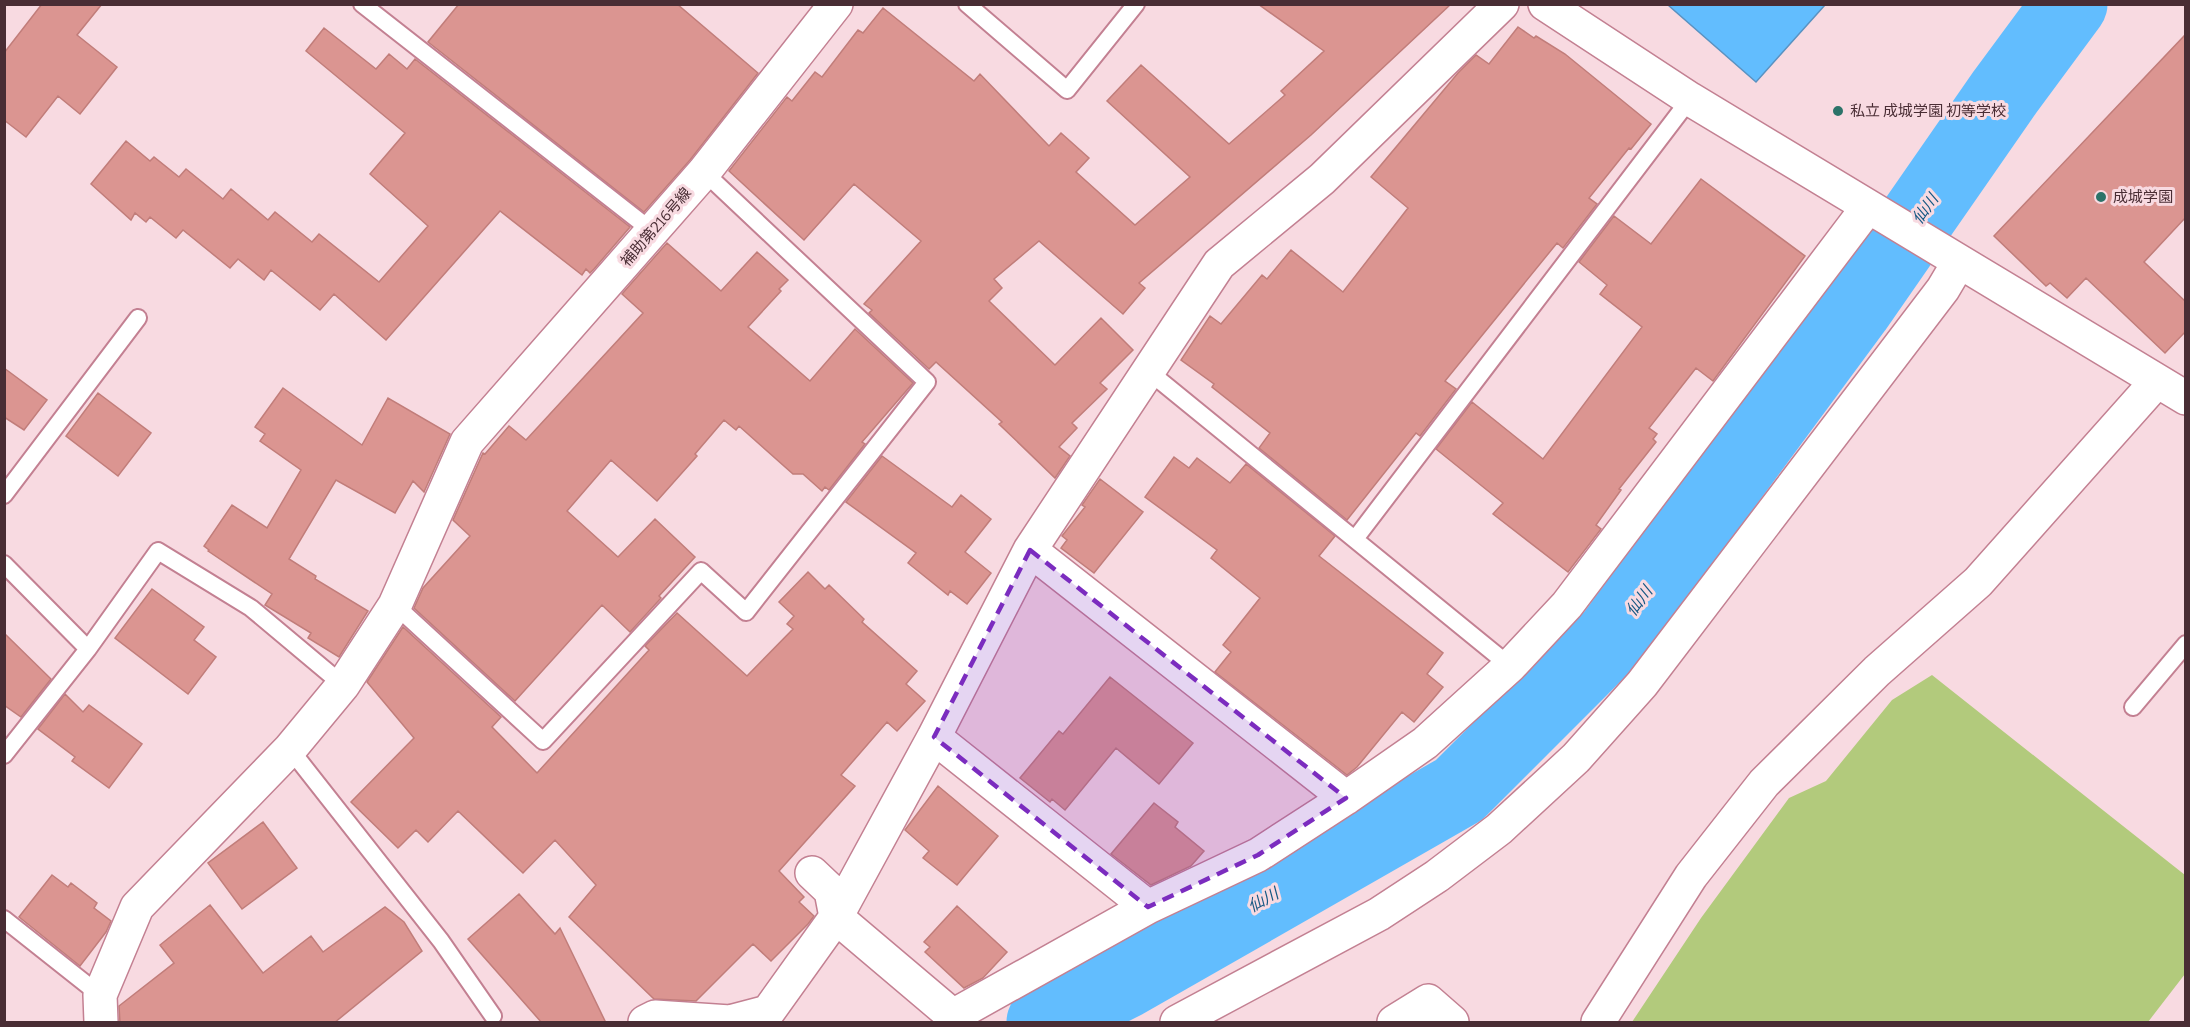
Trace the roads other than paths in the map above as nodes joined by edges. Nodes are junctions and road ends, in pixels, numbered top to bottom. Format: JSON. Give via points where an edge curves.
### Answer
{"nodes":[{"id":1,"x":362,"y":4,"type":"edge"},
{"id":2,"x":836,"y":4,"type":"edge"},
{"id":3,"x":967,"y":4,"type":"edge"},
{"id":4,"x":1136,"y":4,"type":"edge"},
{"id":5,"x":1502,"y":4,"type":"edge"},
{"id":6,"x":1545,"y":4,"type":"edge"},
{"id":7,"x":1690,"y":99,"type":"junction"},
{"id":8,"x":704,"y":172,"type":"junction"},
{"id":9,"x":1873,"y":210,"type":"junction"},
{"id":10,"x":652,"y":231,"type":"junction"},
{"id":11,"x":1955,"y":260,"type":"junction"},
{"id":12,"x":138,"y":318,"type":"dead end"},
{"id":13,"x":1147,"y":370,"type":"junction"},
{"id":14,"x":2157,"y":381,"type":"junction"},
{"id":15,"x":2186,"y":398,"type":"edge"},
{"id":16,"x":4,"y":495,"type":"edge"},
{"id":17,"x":1355,"y":539,"type":"junction"},
{"id":18,"x":1030,"y":550,"type":"junction"},
{"id":19,"x":4,"y":564,"type":"edge"},
{"id":20,"x":394,"y":605,"type":"junction"},
{"id":21,"x":2186,"y":644,"type":"edge"},
{"id":22,"x":88,"y":649,"type":"junction"},
{"id":23,"x":1510,"y":666,"type":"junction"},
{"id":24,"x":343,"y":685,"type":"junction"},
{"id":25,"x":2133,"y":707,"type":"dead end"},
{"id":26,"x":934,"y":737,"type":"junction"},
{"id":27,"x":290,"y":749,"type":"junction"},
{"id":28,"x":4,"y":755,"type":"edge"},
{"id":29,"x":1346,"y":798,"type":"junction"},
{"id":30,"x":812,"y":873,"type":"dead end"},
{"id":31,"x":1148,"y":907,"type":"junction"},
{"id":32,"x":836,"y":917,"type":"junction"},
{"id":33,"x":4,"y":919,"type":"edge"},
{"id":34,"x":101,"y":1009,"type":"edge"},
{"id":35,"x":493,"y":1016,"type":"dead end"},
{"id":36,"x":645,"y":1023,"type":"edge"},
{"id":37,"x":1177,"y":1023,"type":"edge"},
{"id":38,"x":1394,"y":1023,"type":"edge"},
{"id":39,"x":1452,"y":1023,"type":"edge"},
{"id":40,"x":1598,"y":1023,"type":"edge"}],
"edges":[{"from":1,"to":10,"type":"lane"},
{"from":2,"to":8,"type":"street","name":"補助第216号線"},
{"from":3,"to":4,"type":"lane","via":[[1067,90]]},
{"from":5,"to":13,"type":"street","via":[[1322,179],[1219,264]]},
{"from":6,"to":7,"type":"street"},
{"from":7,"to":9,"type":"street"},
{"from":7,"to":17,"type":"lane"},
{"from":8,"to":10,"type":"street","name":"補助第216号線"},
{"from":8,"to":20,"type":"lane","via":[[927,382],[746,612],[701,571],[543,741]]},
{"from":9,"to":11,"type":"street"},
{"from":9,"to":23,"type":"street","via":[[1567,605]]},
{"from":10,"to":20,"type":"street","name":"補助第216号線","via":[[467,442]]},
{"from":11,"to":14,"type":"street"},
{"from":11,"to":37,"type":"street","via":[[1943,289],[1642,684],[1576,758],[1499,829],[1437,876],[1379,914]]},
{"from":12,"to":16,"type":"lane"},
{"from":13,"to":17,"type":"lane"},
{"from":13,"to":18,"type":"street"},
{"from":14,"to":15,"type":"street"},
{"from":14,"to":40,"type":"street","via":[[1978,582],[1876,671],[1764,783],[1691,876]]},
{"from":17,"to":23,"type":"lane"},
{"from":18,"to":26,"type":"street"},
{"from":18,"to":29,"type":"street"},
{"from":19,"to":22,"type":"lane"},
{"from":20,"to":24,"type":"street","name":"補助第216号線"},
{"from":21,"to":25,"type":"lane"},
{"from":22,"to":24,"type":"lane","via":[[158,551],[250,608]]},
{"from":22,"to":28,"type":"lane"},
{"from":23,"to":29,"type":"street","via":[[1425,743]]},
{"from":24,"to":27,"type":"street","name":"補助第216号線"},
{"from":26,"to":31,"type":"street"},
{"from":26,"to":32,"type":"street"},
{"from":27,"to":34,"type":"street","name":"補助第216号線","via":[[137,907]]},
{"from":27,"to":35,"type":"lane","via":[[441,940]]},
{"from":29,"to":31,"type":"street","via":[[1258,855]]},
{"from":30,"to":32,"type":"street","via":[[831,891]]},
{"from":31,"to":32,"type":"street","via":[[953,1016]]},
{"from":32,"to":36,"type":"street","via":[[768,1012],[730,1022],[655,1017]]},
{"from":33,"to":34,"type":"lane"},
{"from":38,"to":39,"type":"street","via":[[1428,1001]]}]}
